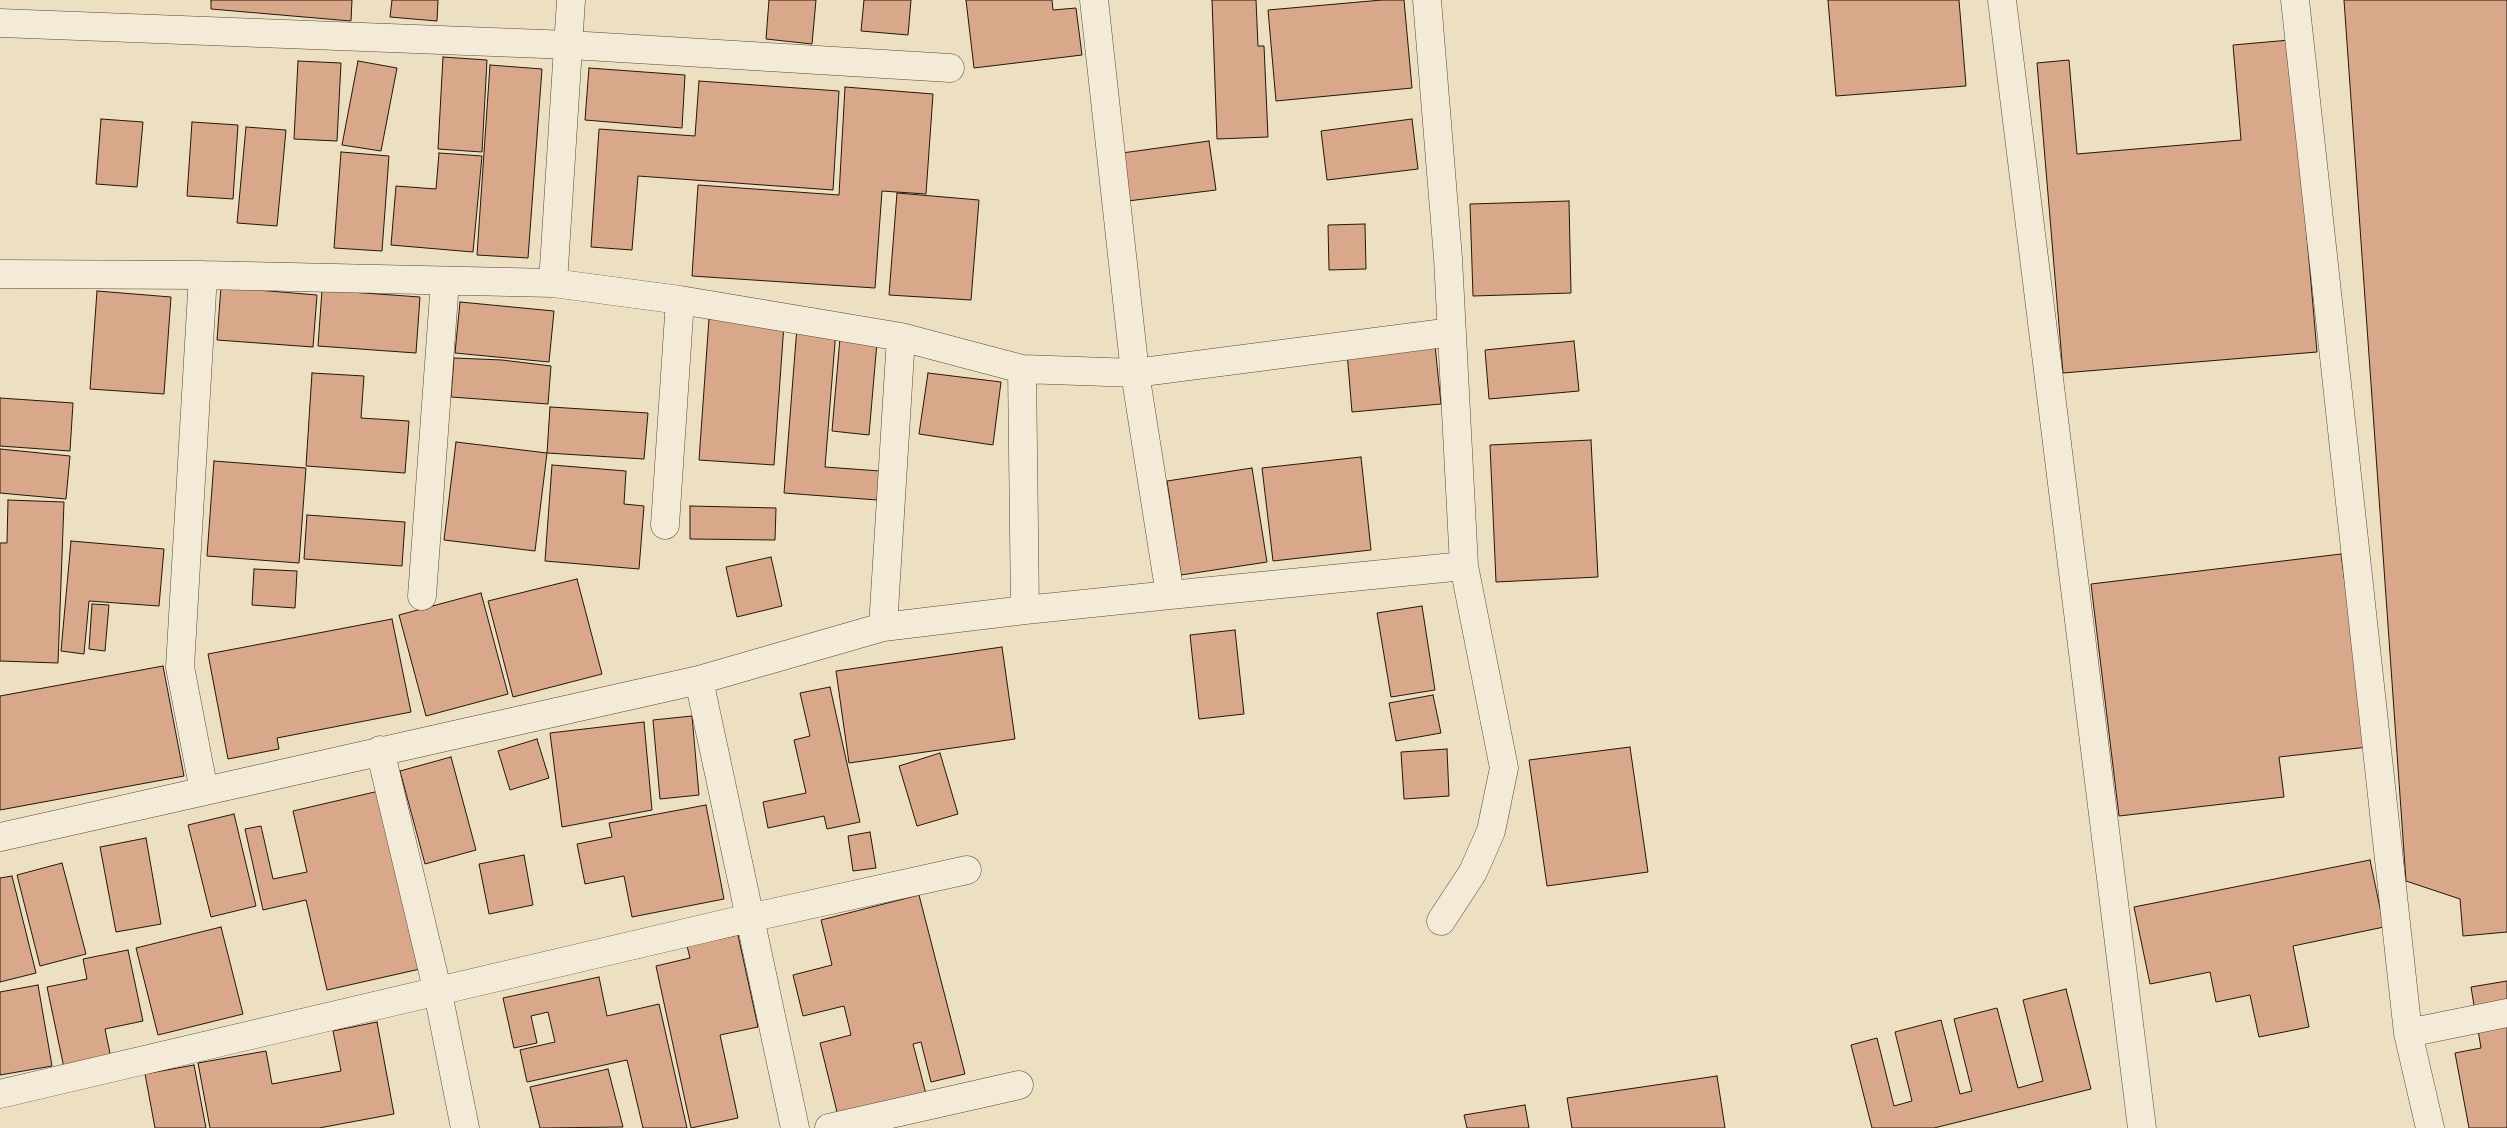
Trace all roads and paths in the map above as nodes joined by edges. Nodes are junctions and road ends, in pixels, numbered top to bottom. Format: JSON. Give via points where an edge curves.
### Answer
{"nodes":[{"id":1,"x":572,"y":0,"type":"edge"},
{"id":2,"x":1094,"y":0,"type":"edge"},
{"id":3,"x":1427,"y":0,"type":"edge"},
{"id":4,"x":2002,"y":0,"type":"edge"},
{"id":5,"x":2295,"y":0,"type":"edge"},
{"id":6,"x":0,"y":23,"type":"edge"},
{"id":7,"x":570,"y":45,"type":"junction"},
{"id":8,"x":950,"y":68,"type":"dead end"},
{"id":9,"x":0,"y":274,"type":"edge"},
{"id":10,"x":203,"y":275,"type":"junction"},
{"id":11,"x":445,"y":281,"type":"junction"},
{"id":12,"x":554,"y":283,"type":"junction"},
{"id":13,"x":680,"y":300,"type":"junction"},
{"id":14,"x":1452,"y":332,"type":"junction"},
{"id":15,"x":901,"y":337,"type":"junction"},
{"id":16,"x":1022,"y":369,"type":"junction"},
{"id":17,"x":1135,"y":373,"type":"junction"},
{"id":18,"x":665,"y":525,"type":"dead end"},
{"id":19,"x":1464,"y":566,"type":"junction"},
{"id":20,"x":1170,"y":595,"type":"junction"},
{"id":21,"x":422,"y":596,"type":"dead end"},
{"id":22,"x":1025,"y":610,"type":"junction"},
{"id":23,"x":883,"y":627,"type":"junction"},
{"id":24,"x":698,"y":680,"type":"junction"},
{"id":25,"x":380,"y":750,"type":"junction"},
{"id":26,"x":204,"y":791,"type":"junction"},
{"id":27,"x":0,"y":837,"type":"edge"},
{"id":28,"x":967,"y":870,"type":"dead end"},
{"id":29,"x":749,"y":918,"type":"junction"},
{"id":30,"x":1441,"y":921,"type":"dead end"},
{"id":31,"x":438,"y":993,"type":"junction"},
{"id":32,"x":2507,"y":1013,"type":"edge"},
{"id":33,"x":2408,"y":1033,"type":"junction"},
{"id":34,"x":1019,"y":1085,"type":"dead end"},
{"id":35,"x":0,"y":1094,"type":"edge"},
{"id":36,"x":465,"y":1128,"type":"edge"},
{"id":37,"x":795,"y":1128,"type":"edge"},
{"id":38,"x":829,"y":1128,"type":"edge"},
{"id":39,"x":2142,"y":1128,"type":"edge"},
{"id":40,"x":2430,"y":1128,"type":"edge"}],
"edges":[{"from":1,"to":7,"type":"street"},
{"from":2,"to":17,"type":"street"},
{"from":3,"to":14,"type":"street"},
{"from":4,"to":39,"type":"street"},
{"from":5,"to":33,"type":"street"},
{"from":6,"to":7,"type":"street"},
{"from":7,"to":8,"type":"street"},
{"from":7,"to":12,"type":"street"},
{"from":9,"to":10,"type":"street"},
{"from":10,"to":11,"type":"street"},
{"from":10,"to":26,"type":"street","via":[[180,667]]},
{"from":11,"to":12,"type":"street"},
{"from":11,"to":21,"type":"street"},
{"from":12,"to":13,"type":"street"},
{"from":13,"to":15,"type":"street"},
{"from":13,"to":18,"type":"street"},
{"from":14,"to":17,"type":"street"},
{"from":14,"to":19,"type":"street"},
{"from":15,"to":16,"type":"street"},
{"from":15,"to":23,"type":"street"},
{"from":16,"to":17,"type":"street"},
{"from":16,"to":22,"type":"street"},
{"from":17,"to":20,"type":"street"},
{"from":19,"to":20,"type":"street"},
{"from":19,"to":30,"type":"street","via":[[1504,768],[1491,831],[1473,872]]},
{"from":20,"to":22,"type":"street"},
{"from":22,"to":23,"type":"street"},
{"from":23,"to":24,"type":"street"},
{"from":24,"to":25,"type":"street"},
{"from":24,"to":29,"type":"street"},
{"from":25,"to":26,"type":"street"},
{"from":25,"to":31,"type":"street"},
{"from":26,"to":27,"type":"street"},
{"from":28,"to":29,"type":"street"},
{"from":29,"to":31,"type":"street"},
{"from":29,"to":37,"type":"street"},
{"from":31,"to":35,"type":"street"},
{"from":31,"to":36,"type":"street"},
{"from":32,"to":33,"type":"street"},
{"from":33,"to":40,"type":"street"},
{"from":34,"to":38,"type":"street"}]}
